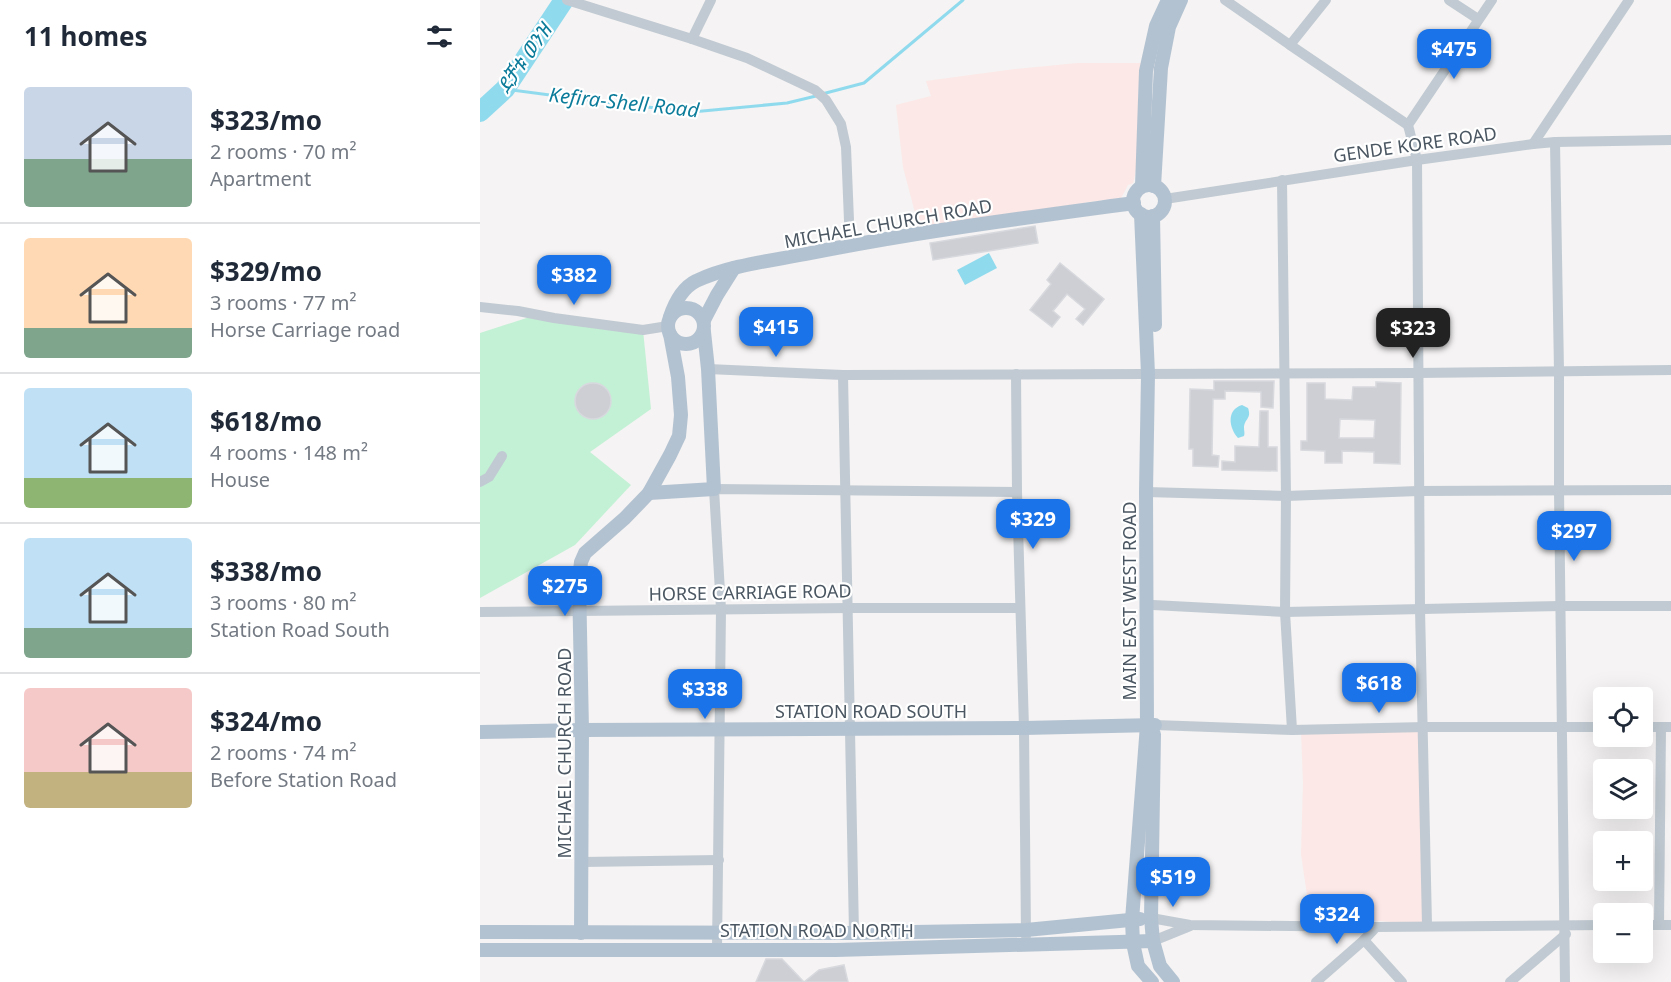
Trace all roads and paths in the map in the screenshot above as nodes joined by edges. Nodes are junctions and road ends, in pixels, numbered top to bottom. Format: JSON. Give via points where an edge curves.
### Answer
{"nodes":[{"id":1,"x":567,"y":0,"type":"edge"},
{"id":2,"x":711,"y":0,"type":"edge"},
{"id":3,"x":1168,"y":0,"type":"edge"},
{"id":4,"x":1181,"y":0,"type":"edge"},
{"id":5,"x":1225,"y":0,"type":"edge"},
{"id":6,"x":1326,"y":0,"type":"edge"},
{"id":7,"x":1449,"y":0,"type":"edge"},
{"id":8,"x":1492,"y":0,"type":"edge"},
{"id":9,"x":1629,"y":0,"type":"edge"},
{"id":10,"x":1478,"y":19,"type":"junction"},
{"id":11,"x":692,"y":39,"type":"junction"},
{"id":12,"x":1290,"y":45,"type":"junction"},
{"id":13,"x":1408,"y":125,"type":"junction"},
{"id":14,"x":1150,"y":131,"type":"junction"},
{"id":15,"x":1671,"y":140,"type":"edge"},
{"id":16,"x":1555,"y":142,"type":"junction"},
{"id":17,"x":1533,"y":144,"type":"junction"},
{"id":18,"x":1417,"y":160,"type":"junction"},
{"id":19,"x":1282,"y":180,"type":"junction"},
{"id":20,"x":1148,"y":186,"type":"junction"},
{"id":21,"x":1165,"y":199,"type":"junction"},
{"id":22,"x":1143,"y":211,"type":"junction"},
{"id":23,"x":850,"y":245,"type":"junction"},
{"id":24,"x":734,"y":268,"type":"junction"},
{"id":25,"x":480,"y":307,"type":"edge"},
{"id":26,"x":669,"y":326,"type":"junction"},
{"id":27,"x":704,"y":326,"type":"junction"},
{"id":28,"x":708,"y":369,"type":"junction"},
{"id":29,"x":1671,"y":370,"type":"edge"},
{"id":30,"x":1559,"y":371,"type":"junction"},
{"id":31,"x":1284,"y":373,"type":"junction"},
{"id":32,"x":1417,"y":373,"type":"junction"},
{"id":33,"x":1016,"y":374,"type":"junction"},
{"id":34,"x":1152,"y":374,"type":"junction"},
{"id":35,"x":843,"y":375,"type":"junction"},
{"id":36,"x":502,"y":456,"type":"dead end"},
{"id":37,"x":480,"y":482,"type":"edge"},
{"id":38,"x":714,"y":489,"type":"junction"},
{"id":39,"x":846,"y":490,"type":"junction"},
{"id":40,"x":1559,"y":490,"type":"junction"},
{"id":41,"x":1671,"y":490,"type":"edge"},
{"id":42,"x":1418,"y":491,"type":"junction"},
{"id":43,"x":1017,"y":492,"type":"junction"},
{"id":44,"x":1150,"y":492,"type":"junction"},
{"id":45,"x":649,"y":493,"type":"junction"},
{"id":46,"x":1286,"y":496,"type":"junction"},
{"id":47,"x":1153,"y":605,"type":"junction"},
{"id":48,"x":1560,"y":606,"type":"junction"},
{"id":49,"x":1671,"y":606,"type":"edge"},
{"id":50,"x":849,"y":608,"type":"junction"},
{"id":51,"x":1020,"y":608,"type":"junction"},
{"id":52,"x":721,"y":609,"type":"junction"},
{"id":53,"x":1420,"y":609,"type":"junction"},
{"id":54,"x":581,"y":611,"type":"junction"},
{"id":55,"x":480,"y":612,"type":"edge"},
{"id":56,"x":1285,"y":612,"type":"junction"},
{"id":57,"x":1151,"y":725,"type":"junction"},
{"id":58,"x":1562,"y":726,"type":"junction"},
{"id":59,"x":1421,"y":727,"type":"junction"},
{"id":60,"x":1593,"y":727,"type":"edge"},
{"id":61,"x":1666,"y":727,"type":"edge"},
{"id":62,"x":1024,"y":728,"type":"junction"},
{"id":63,"x":849,"y":729,"type":"junction"},
{"id":64,"x":582,"y":730,"type":"junction"},
{"id":65,"x":719,"y":730,"type":"junction"},
{"id":66,"x":1292,"y":730,"type":"junction"},
{"id":67,"x":480,"y":732,"type":"edge"},
{"id":68,"x":719,"y":860,"type":"junction"},
{"id":69,"x":582,"y":861,"type":"junction"},
{"id":70,"x":1151,"y":918,"type":"junction"},
{"id":71,"x":1132,"y":920,"type":"junction"},
{"id":72,"x":1190,"y":925,"type":"junction"},
{"id":73,"x":1427,"y":925,"type":"junction"},
{"id":74,"x":1653,"y":925,"type":"edge"},
{"id":75,"x":1659,"y":925,"type":"junction"},
{"id":76,"x":1671,"y":925,"type":"edge"},
{"id":77,"x":1593,"y":926,"type":"edge"},
{"id":78,"x":1376,"y":927,"type":"junction"},
{"id":79,"x":1566,"y":929,"type":"junction"},
{"id":80,"x":1026,"y":930,"type":"junction"},
{"id":81,"x":480,"y":932,"type":"edge"},
{"id":82,"x":717,"y":932,"type":"junction"},
{"id":83,"x":581,"y":933,"type":"junction"},
{"id":84,"x":854,"y":933,"type":"junction"},
{"id":85,"x":1364,"y":940,"type":"junction"},
{"id":86,"x":1153,"y":941,"type":"junction"},
{"id":87,"x":1133,"y":943,"type":"junction"},
{"id":88,"x":1026,"y":945,"type":"junction"},
{"id":89,"x":717,"y":949,"type":"junction"},
{"id":90,"x":480,"y":950,"type":"edge"},
{"id":91,"x":1152,"y":982,"type":"edge"},
{"id":92,"x":1173,"y":982,"type":"edge"},
{"id":93,"x":1316,"y":982,"type":"edge"},
{"id":94,"x":1402,"y":982,"type":"edge"},
{"id":95,"x":1510,"y":982,"type":"edge"},
{"id":96,"x":1566,"y":982,"type":"edge"}],
"edges":[{"from":1,"to":11,"type":"street"},
{"from":2,"to":11,"type":"street"},
{"from":3,"to":14,"type":"main road","via":[[1156,26],[1146,71]]},
{"from":4,"to":14,"type":"main road","via":[[1169,27]]},
{"from":5,"to":12,"type":"street"},
{"from":6,"to":12,"type":"street"},
{"from":7,"to":10,"type":"street"},
{"from":8,"to":10,"type":"street"},
{"from":9,"to":17,"type":"street"},
{"from":10,"to":13,"type":"street"},
{"from":11,"to":23,"type":"street","via":[[747,58],[815,90],[826,100],[841,124],[846,147]]},
{"from":12,"to":13,"type":"street"},
{"from":13,"to":18,"type":"street"},
{"from":14,"to":20,"type":"main road"},
{"from":15,"to":16,"type":"street","name":"GENDE KORE ROAD"},
{"from":16,"to":17,"type":"street","name":"GENDE KORE ROAD"},
{"from":16,"to":30,"type":"street"},
{"from":17,"to":18,"type":"street","name":"GENDE KORE ROAD"},
{"from":18,"to":19,"type":"street","name":"GENDE KORE ROAD"},
{"from":18,"to":32,"type":"street"},
{"from":19,"to":21,"type":"street","name":"GENDE KORE ROAD"},
{"from":19,"to":31,"type":"street"},
{"from":20,"to":21,"type":"main road","via":[[1161,190]]},
{"from":20,"to":22,"type":"main road","via":[[1135,194]]},
{"from":21,"to":22,"type":"main road","via":[[1161,211]]},
{"from":22,"to":23,"type":"main road","name":"MICHAEL CHURCH ROAD","via":[[1051,214]]},
{"from":22,"to":34,"type":"main road","name":"MAIN EAST WEST ROAD"},
{"from":23,"to":24,"type":"main road","name":"MICHAEL CHURCH ROAD"},
{"from":24,"to":26,"type":"main road","name":"MICHAEL CHURCH ROAD","via":[[694,282],[675,301]]},
{"from":24,"to":27,"type":"main road"},
{"from":25,"to":26,"type":"street","via":[[643,330]]},
{"from":26,"to":27,"type":"main road","via":[[676,341],[687,344],[697,340]]},
{"from":26,"to":27,"type":"main road","via":[[675,311],[690,308],[699,313]]},
{"from":26,"to":45,"type":"main road","name":"MICHAEL CHURCH ROAD","via":[[680,396],[679,436]]},
{"from":27,"to":28,"type":"main road"},
{"from":28,"to":35,"type":"street"},
{"from":28,"to":38,"type":"main road"},
{"from":29,"to":30,"type":"street"},
{"from":30,"to":32,"type":"street"},
{"from":30,"to":40,"type":"street"},
{"from":31,"to":32,"type":"street"},
{"from":31,"to":34,"type":"street"},
{"from":31,"to":46,"type":"street"},
{"from":32,"to":42,"type":"street"},
{"from":33,"to":34,"type":"street"},
{"from":33,"to":35,"type":"street"},
{"from":33,"to":43,"type":"street"},
{"from":34,"to":44,"type":"main road","name":"MAIN EAST WEST ROAD"},
{"from":35,"to":39,"type":"street"},
{"from":36,"to":37,"type":"street","via":[[489,477]]},
{"from":38,"to":39,"type":"street"},
{"from":38,"to":45,"type":"main road"},
{"from":38,"to":52,"type":"street"},
{"from":39,"to":43,"type":"street"},
{"from":39,"to":50,"type":"street"},
{"from":40,"to":41,"type":"street"},
{"from":40,"to":42,"type":"street"},
{"from":40,"to":48,"type":"street"},
{"from":42,"to":46,"type":"street"},
{"from":42,"to":53,"type":"street"},
{"from":43,"to":51,"type":"street"},
{"from":44,"to":46,"type":"street"},
{"from":44,"to":47,"type":"main road","name":"MAIN EAST WEST ROAD"},
{"from":44,"to":57,"type":"main road","name":"MAIN EAST WEST ROAD"},
{"from":45,"to":54,"type":"main road","name":"MICHAEL CHURCH ROAD","via":[[585,553],[579,580]]},
{"from":46,"to":56,"type":"street"},
{"from":47,"to":56,"type":"street"},
{"from":47,"to":57,"type":"main road","name":"MAIN EAST WEST ROAD"},
{"from":48,"to":49,"type":"street"},
{"from":48,"to":53,"type":"street"},
{"from":48,"to":58,"type":"street"},
{"from":50,"to":51,"type":"street","name":"HORSE CARRIAGE ROAD"},
{"from":50,"to":52,"type":"street","name":"HORSE CARRIAGE ROAD"},
{"from":50,"to":63,"type":"street"},
{"from":51,"to":62,"type":"street"},
{"from":52,"to":54,"type":"street","name":"HORSE CARRIAGE ROAD"},
{"from":52,"to":65,"type":"street"},
{"from":53,"to":56,"type":"street"},
{"from":53,"to":59,"type":"street"},
{"from":54,"to":55,"type":"street","name":"HORSE CARRIAGE ROAD"},
{"from":54,"to":64,"type":"main road","name":"MICHAEL CHURCH ROAD"},
{"from":56,"to":66,"type":"street"},
{"from":57,"to":62,"type":"main road","name":"STATION ROAD SOUTH"},
{"from":57,"to":66,"type":"street"},
{"from":57,"to":70,"type":"main road","name":"MAIN EAST WEST ROAD"},
{"from":57,"to":71,"type":"main road","name":"MAIN EAST WEST ROAD"},
{"from":58,"to":59,"type":"street"},
{"from":58,"to":60,"type":"street"},
{"from":58,"to":79,"type":"street"},
{"from":59,"to":66,"type":"street"},
{"from":59,"to":73,"type":"street"},
{"from":61,"to":75,"type":"street"},
{"from":62,"to":63,"type":"main road","name":"STATION ROAD SOUTH"},
{"from":62,"to":80,"type":"street"},
{"from":63,"to":65,"type":"main road","name":"STATION ROAD SOUTH"},
{"from":63,"to":84,"type":"street"},
{"from":64,"to":65,"type":"main road","name":"STATION ROAD SOUTH"},
{"from":64,"to":67,"type":"main road","name":"STATION ROAD SOUTH"},
{"from":64,"to":69,"type":"main road","name":"MICHAEL CHURCH ROAD"},
{"from":65,"to":68,"type":"street"},
{"from":68,"to":69,"type":"street"},
{"from":68,"to":82,"type":"street"},
{"from":69,"to":83,"type":"main road","name":"MICHAEL CHURCH ROAD"},
{"from":70,"to":71,"type":"main road","name":"STATION ROAD NORTH"},
{"from":70,"to":72,"type":"street"},
{"from":70,"to":86,"type":"main road","name":"MAIN EAST WEST ROAD"},
{"from":71,"to":80,"type":"main road","name":"STATION ROAD NORTH"},
{"from":71,"to":87,"type":"main road","name":"MAIN EAST WEST ROAD"},
{"from":72,"to":78,"type":"street"},
{"from":72,"to":86,"type":"street"},
{"from":73,"to":78,"type":"street"},
{"from":73,"to":79,"type":"street"},
{"from":74,"to":75,"type":"street"},
{"from":75,"to":76,"type":"street"},
{"from":77,"to":79,"type":"street"},
{"from":78,"to":85,"type":"street"},
{"from":79,"to":95,"type":"street"},
{"from":79,"to":96,"type":"street"},
{"from":80,"to":84,"type":"main road","name":"STATION ROAD NORTH"},
{"from":80,"to":88,"type":"street"},
{"from":81,"to":83,"type":"main road","name":"STATION ROAD NORTH"},
{"from":82,"to":83,"type":"main road","name":"STATION ROAD NORTH"},
{"from":82,"to":84,"type":"main road","name":"STATION ROAD NORTH"},
{"from":82,"to":89,"type":"street"},
{"from":85,"to":93,"type":"street"},
{"from":85,"to":94,"type":"street"},
{"from":86,"to":87,"type":"main road","name":"STATION ROAD NORTH"},
{"from":86,"to":92,"type":"main road","name":"MAIN EAST WEST ROAD","via":[[1160,966]]},
{"from":87,"to":88,"type":"main road","name":"STATION ROAD NORTH"},
{"from":87,"to":91,"type":"main road","name":"MAIN EAST WEST ROAD","via":[[1138,966]]},
{"from":88,"to":89,"type":"main road","name":"STATION ROAD NORTH"},
{"from":89,"to":90,"type":"main road","name":"STATION ROAD NORTH"}]}
